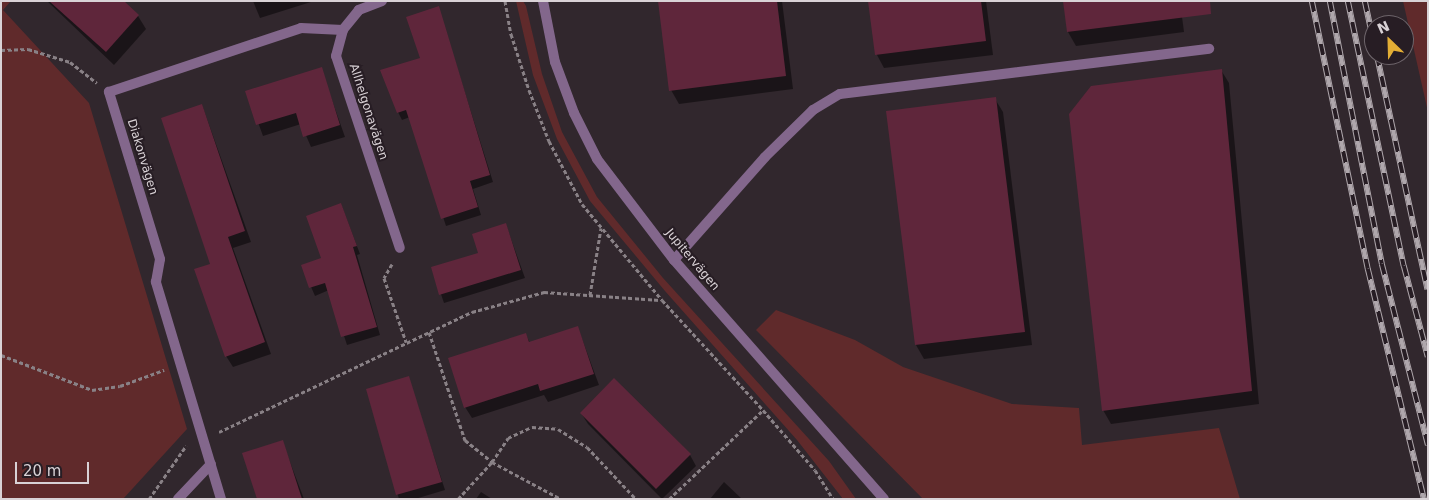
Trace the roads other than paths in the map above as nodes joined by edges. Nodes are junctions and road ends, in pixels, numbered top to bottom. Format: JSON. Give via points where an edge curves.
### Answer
{"nodes":[{"id":1,"x":382,"y":1,"type":"edge"},
{"id":2,"x":543,"y":1,"type":"edge"},
{"id":3,"x":343,"y":30,"type":"junction"},
{"id":4,"x":1209,"y":49,"type":"dead end"},
{"id":5,"x":400,"y":248,"type":"road end"},
{"id":6,"x":674,"y":260,"type":"junction"},
{"id":7,"x":211,"y":464,"type":"junction"},
{"id":8,"x":178,"y":499,"type":"edge"},
{"id":9,"x":221,"y":499,"type":"edge"},
{"id":10,"x":884,"y":499,"type":"edge"}],
"edges":[{"from":1,"to":3,"type":"street","name":"Allhelgonavägen","via":[[359,10]]},
{"from":2,"to":6,"type":"street","name":"Jupitervägen","via":[[556,62],[574,113],[597,159]]},
{"from":3,"to":5,"type":"street","name":"Allhelgonavägen","via":[[336,56]]},
{"from":3,"to":7,"type":"street","name":"Diakonvägen","via":[[301,28],[109,92],[160,259],[156,282]]},
{"from":4,"to":6,"type":"street","via":[[840,94],[814,110],[766,157]]},
{"from":6,"to":10,"type":"street","name":"Jupitervägen"},
{"from":7,"to":8,"type":"street"},
{"from":7,"to":9,"type":"street","name":"Diakonvägen"}]}
